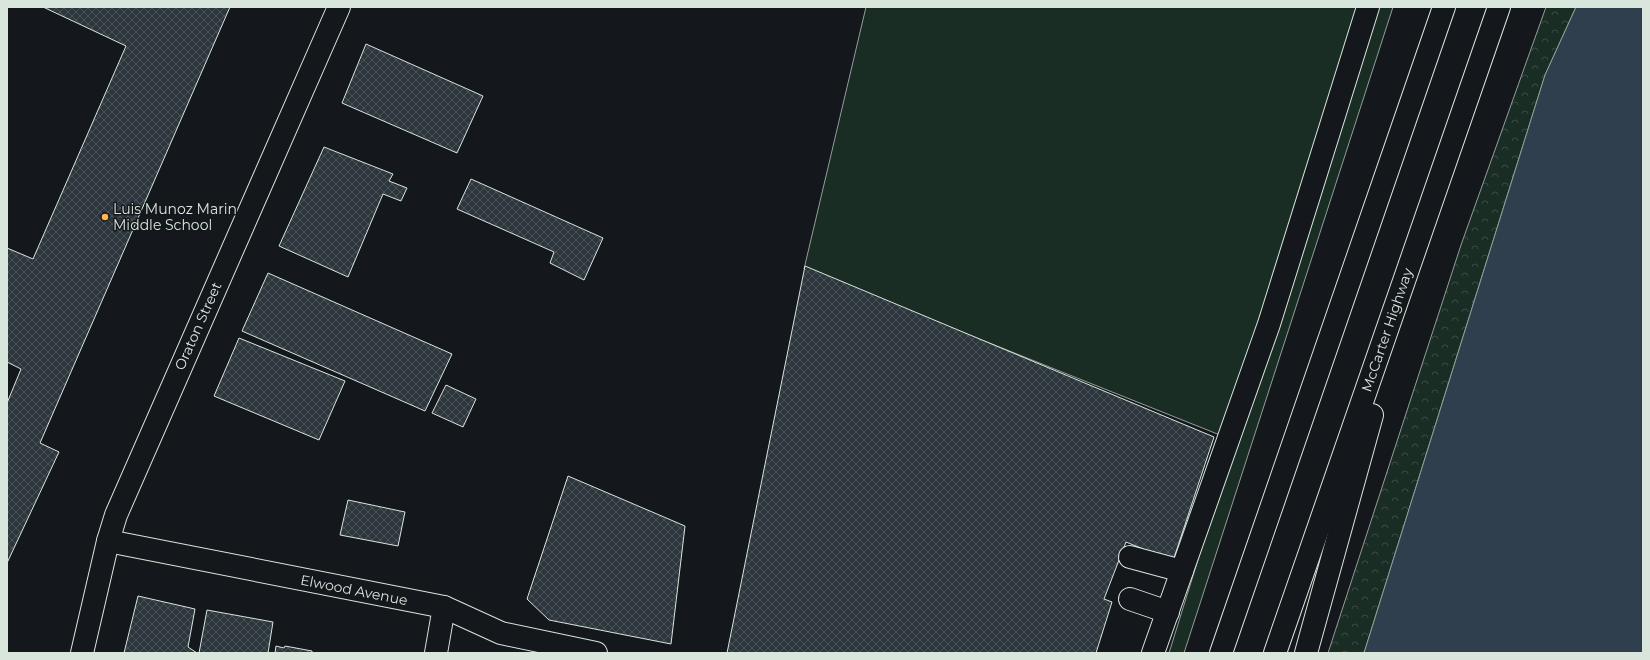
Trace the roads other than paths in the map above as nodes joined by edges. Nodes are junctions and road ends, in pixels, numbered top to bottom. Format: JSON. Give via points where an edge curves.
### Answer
{"nodes":[{"id":1,"x":339,"y":7,"type":"edge"},
{"id":2,"x":1368,"y":7,"type":"edge"},
{"id":3,"x":1431,"y":7,"type":"edge"},
{"id":4,"x":1444,"y":7,"type":"edge"},
{"id":5,"x":1499,"y":7,"type":"edge"},
{"id":6,"x":1394,"y":150,"type":"junction"},
{"id":7,"x":1427,"y":215,"type":"junction"},
{"id":8,"x":108,"y":541,"type":"junction"},
{"id":9,"x":1130,"y":557,"type":"dead end"},
{"id":10,"x":1182,"y":571,"type":"junction"},
{"id":11,"x":1130,"y":599,"type":"dead end"},
{"id":12,"x":444,"y":607,"type":"junction"},
{"id":13,"x":1168,"y":612,"type":"junction"},
{"id":14,"x":82,"y":653,"type":"edge"},
{"id":15,"x":436,"y":653,"type":"edge"},
{"id":16,"x":596,"y":653,"type":"edge"},
{"id":17,"x":1153,"y":653,"type":"edge"},
{"id":18,"x":1221,"y":653,"type":"edge"},
{"id":19,"x":1275,"y":653,"type":"edge"},
{"id":20,"x":1306,"y":653,"type":"edge"}],
"edges":[{"from":1,"to":8,"type":"main road","name":"Oraton Street","via":[[128,487]]},
{"from":2,"to":10,"type":"main road","via":[[1269,324]]},
{"from":3,"to":6,"type":"main road"},
{"from":4,"to":6,"type":"main road"},
{"from":5,"to":7,"type":"main road","name":"McCarter Highway"},
{"from":6,"to":18,"type":"main road"},
{"from":7,"to":19,"type":"main road","name":"McCarter Highway"},
{"from":7,"to":20,"type":"main road"},
{"from":8,"to":12,"type":"main road","name":"Elwood Avenue"},
{"from":8,"to":14,"type":"main road","name":"Oraton Street"},
{"from":9,"to":10,"type":"main road"},
{"from":10,"to":13,"type":"main road"},
{"from":11,"to":13,"type":"main road"},
{"from":12,"to":15,"type":"main road"},
{"from":12,"to":16,"type":"main road","name":"Elwood Avenue","via":[[500,633]]},
{"from":13,"to":17,"type":"main road"}]}
